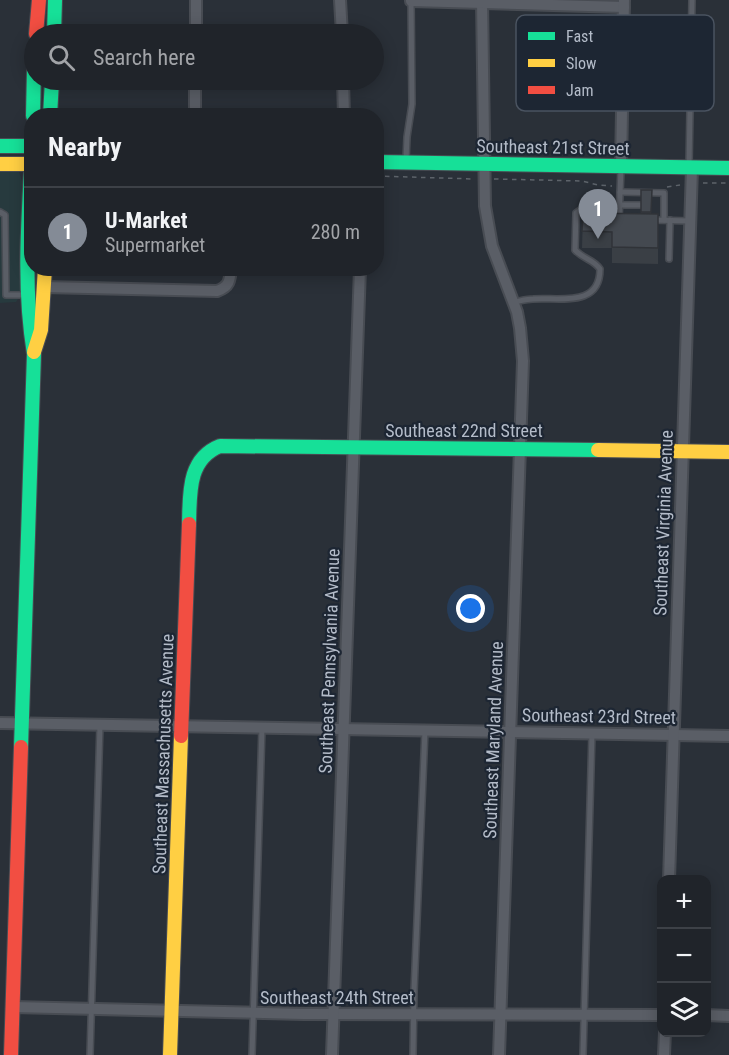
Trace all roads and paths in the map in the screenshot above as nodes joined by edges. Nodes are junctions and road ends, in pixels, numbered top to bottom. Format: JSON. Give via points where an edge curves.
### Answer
{"nodes":[{"id":1,"x":39,"y":0,"type":"edge"},
{"id":2,"x":55,"y":0,"type":"edge"},
{"id":3,"x":196,"y":0,"type":"edge"},
{"id":4,"x":340,"y":0,"type":"edge"},
{"id":5,"x":411,"y":0,"type":"edge"},
{"id":6,"x":692,"y":0,"type":"edge"},
{"id":7,"x":482,"y":2,"type":"edge"},
{"id":8,"x":552,"y":3,"type":"edge"},
{"id":9,"x":624,"y":3,"type":"edge"},
{"id":10,"x":692,"y":15,"type":"edge"},
{"id":11,"x":37,"y":24,"type":"edge"},
{"id":12,"x":54,"y":24,"type":"edge"},
{"id":13,"x":196,"y":24,"type":"edge"},
{"id":14,"x":341,"y":24,"type":"edge"},
{"id":15,"x":34,"y":90,"type":"edge"},
{"id":16,"x":51,"y":90,"type":"edge"},
{"id":17,"x":195,"y":90,"type":"edge"},
{"id":18,"x":344,"y":90,"type":"edge"},
{"id":19,"x":33,"y":108,"type":"edge"},
{"id":20,"x":50,"y":108,"type":"edge"},
{"id":21,"x":195,"y":108,"type":"edge"},
{"id":22,"x":344,"y":108,"type":"edge"},
{"id":23,"x":622,"y":111,"type":"edge"},
{"id":24,"x":691,"y":111,"type":"edge"},
{"id":25,"x":0,"y":146,"type":"edge"},
{"id":26,"x":24,"y":146,"type":"edge"},
{"id":27,"x":384,"y":162,"type":"edge"},
{"id":28,"x":406,"y":162,"type":"junction"},
{"id":29,"x":483,"y":163,"type":"junction"},
{"id":30,"x":0,"y":164,"type":"edge"},
{"id":31,"x":24,"y":164,"type":"edge"},
{"id":32,"x":621,"y":167,"type":"junction"},
{"id":33,"x":690,"y":168,"type":"junction"},
{"id":34,"x":729,"y":168,"type":"edge"},
{"id":35,"x":384,"y":176,"type":"edge"},
{"id":36,"x":484,"y":179,"type":"junction"},
{"id":37,"x":691,"y":182,"type":"junction"},
{"id":38,"x":729,"y":183,"type":"edge"},
{"id":39,"x":662,"y":186,"type":"dead end"},
{"id":40,"x":620,"y":189,"type":"junction"},
{"id":41,"x":620,"y":204,"type":"junction"},
{"id":42,"x":641,"y":205,"type":"edge"},
{"id":43,"x":0,"y":212,"type":"edge"},
{"id":44,"x":630,"y":219,"type":"edge"},
{"id":45,"x":642,"y":219,"type":"edge"},
{"id":46,"x":667,"y":220,"type":"junction"},
{"id":47,"x":690,"y":221,"type":"junction"},
{"id":48,"x":669,"y":259,"type":"dead end"},
{"id":49,"x":28,"y":276,"type":"edge"},
{"id":50,"x":45,"y":276,"type":"edge"},
{"id":51,"x":230,"y":276,"type":"edge"},
{"id":52,"x":360,"y":276,"type":"edge"},
{"id":53,"x":44,"y":287,"type":"junction"},
{"id":54,"x":27,"y":295,"type":"junction"},
{"id":55,"x":3,"y":297,"type":"edge"},
{"id":56,"x":514,"y":302,"type":"junction"},
{"id":57,"x":33,"y":354,"type":"junction"},
{"id":58,"x":353,"y":448,"type":"junction"},
{"id":59,"x":519,"y":448,"type":"junction"},
{"id":60,"x":682,"y":451,"type":"junction"},
{"id":61,"x":729,"y":452,"type":"edge"},
{"id":62,"x":201,"y":457,"type":"joint"},
{"id":63,"x":0,"y":723,"type":"edge"},
{"id":64,"x":22,"y":723,"type":"junction"},
{"id":65,"x":99,"y":724,"type":"junction"},
{"id":66,"x":181,"y":725,"type":"junction"},
{"id":67,"x":262,"y":727,"type":"junction"},
{"id":68,"x":343,"y":728,"type":"junction"},
{"id":69,"x":425,"y":730,"type":"junction"},
{"id":70,"x":510,"y":732,"type":"junction"},
{"id":71,"x":592,"y":732,"type":"junction"},
{"id":72,"x":673,"y":734,"type":"junction"},
{"id":73,"x":729,"y":736,"type":"edge"},
{"id":74,"x":669,"y":875,"type":"edge"},
{"id":75,"x":13,"y":1006,"type":"junction"},
{"id":76,"x":92,"y":1009,"type":"junction"},
{"id":77,"x":172,"y":1011,"type":"junction"},
{"id":78,"x":254,"y":1013,"type":"junction"},
{"id":79,"x":500,"y":1013,"type":"junction"},
{"id":80,"x":334,"y":1014,"type":"junction"},
{"id":81,"x":415,"y":1014,"type":"junction"},
{"id":82,"x":585,"y":1014,"type":"junction"},
{"id":83,"x":657,"y":1015,"type":"edge"},
{"id":84,"x":711,"y":1015,"type":"edge"},
{"id":85,"x":729,"y":1016,"type":"edge"},
{"id":86,"x":665,"y":1037,"type":"edge"},
{"id":87,"x":11,"y":1055,"type":"edge"},
{"id":88,"x":90,"y":1055,"type":"edge"},
{"id":89,"x":170,"y":1055,"type":"edge"},
{"id":90,"x":252,"y":1055,"type":"edge"},
{"id":91,"x":332,"y":1055,"type":"edge"},
{"id":92,"x":413,"y":1055,"type":"edge"},
{"id":93,"x":499,"y":1055,"type":"edge"},
{"id":94,"x":583,"y":1055,"type":"edge"},
{"id":95,"x":664,"y":1055,"type":"edge"}],
"edges":[{"from":1,"to":11,"type":"main road"},
{"from":2,"to":12,"type":"main road"},
{"from":3,"to":13,"type":"street"},
{"from":4,"to":14,"type":"street"},
{"from":5,"to":7,"type":"street"},
{"from":5,"to":28,"type":"lane","via":[[412,104]]},
{"from":6,"to":10,"type":"lane"},
{"from":7,"to":8,"type":"street"},
{"from":7,"to":29,"type":"street","name":"Southeast Maryland Avenue"},
{"from":8,"to":9,"type":"street"},
{"from":15,"to":19,"type":"main road"},
{"from":16,"to":20,"type":"main road"},
{"from":17,"to":21,"type":"street"},
{"from":18,"to":22,"type":"street"},
{"from":23,"to":32,"type":"street"},
{"from":24,"to":33,"type":"lane"},
{"from":25,"to":26,"type":"main road"},
{"from":27,"to":28,"type":"main road","name":"Southeast 21st Street"},
{"from":28,"to":29,"type":"main road","name":"Southeast 21st Street"},
{"from":29,"to":32,"type":"main road","name":"Southeast 21st Street"},
{"from":29,"to":36,"type":"street","name":"Southeast Maryland Avenue"},
{"from":30,"to":31,"type":"main road"},
{"from":32,"to":33,"type":"main road","name":"Southeast 21st Street"},
{"from":32,"to":40,"type":"lane"},
{"from":33,"to":34,"type":"main road","name":"Southeast 21st Street"},
{"from":33,"to":37,"type":"street","name":"Southeast Virginia Avenue"},
{"from":35,"to":36,"type":"path"},
{"from":36,"to":40,"type":"path","via":[[582,181]]},
{"from":36,"to":56,"type":"street","name":"Southeast Maryland Avenue","via":[[489,236]]},
{"from":37,"to":38,"type":"path"},
{"from":37,"to":39,"type":"path"},
{"from":37,"to":47,"type":"street","name":"Southeast Virginia Avenue"},
{"from":40,"to":41,"type":"lane"},
{"from":40,"to":46,"type":"lane","via":[[664,193],[661,206]]},
{"from":41,"to":42,"type":"lane"},
{"from":41,"to":44,"type":"lane","via":[[619,219]]},
{"from":41,"to":56,"type":"lane","via":[[587,205],[576,213],[575,250],[600,269],[600,280],[588,295]]},
{"from":43,"to":55,"type":"lane","via":[[5,215]]},
{"from":45,"to":46,"type":"lane"},
{"from":46,"to":47,"type":"lane"},
{"from":46,"to":48,"type":"lane"},
{"from":47,"to":60,"type":"street","name":"Southeast Virginia Avenue"},
{"from":49,"to":54,"type":"main road"},
{"from":50,"to":53,"type":"main road"},
{"from":51,"to":53,"type":"street","via":[[230,283],[217,291]]},
{"from":52,"to":58,"type":"street","name":"Southeast Pennsylvania Avenue"},
{"from":53,"to":57,"type":"main road","via":[[40,330]]},
{"from":54,"to":55,"type":"lane"},
{"from":54,"to":57,"type":"main road"},
{"from":56,"to":59,"type":"street","name":"Southeast Maryland Avenue","via":[[523,349]]},
{"from":57,"to":64,"type":"main road"},
{"from":58,"to":59,"type":"main road","name":"Southeast 22nd Street"},
{"from":58,"to":62,"type":"main road","name":"Southeast 22nd Street","via":[[224,445]]},
{"from":58,"to":68,"type":"street","name":"Southeast Pennsylvania Avenue"},
{"from":59,"to":60,"type":"main road","name":"Southeast 22nd Street"},
{"from":59,"to":70,"type":"street","name":"Southeast Maryland Avenue"},
{"from":60,"to":61,"type":"main road","name":"Southeast 22nd Street"},
{"from":60,"to":72,"type":"street","name":"Southeast Virginia Avenue"},
{"from":62,"to":66,"type":"main road","name":"Southeast Massachusetts Avenue","via":[[193,471],[190,491]]},
{"from":63,"to":64,"type":"street","name":"Southeast 23rd Street"},
{"from":64,"to":65,"type":"street","name":"Southeast 23rd Street"},
{"from":64,"to":75,"type":"main road"},
{"from":65,"to":66,"type":"street","name":"Southeast 23rd Street"},
{"from":65,"to":76,"type":"lane"},
{"from":66,"to":67,"type":"street","name":"Southeast 23rd Street"},
{"from":66,"to":77,"type":"main road","name":"Southeast Massachusetts Avenue"},
{"from":67,"to":68,"type":"street","name":"Southeast 23rd Street"},
{"from":67,"to":78,"type":"lane"},
{"from":68,"to":69,"type":"street","name":"Southeast 23rd Street"},
{"from":68,"to":80,"type":"street","name":"Southeast Pennsylvania Avenue"},
{"from":69,"to":70,"type":"street","name":"Southeast 23rd Street"},
{"from":69,"to":81,"type":"lane"},
{"from":70,"to":71,"type":"street","name":"Southeast 23rd Street"},
{"from":70,"to":79,"type":"street","name":"Southeast Maryland Avenue"},
{"from":71,"to":72,"type":"street","name":"Southeast 23rd Street"},
{"from":71,"to":82,"type":"lane"},
{"from":72,"to":73,"type":"street","name":"Southeast 23rd Street"},
{"from":72,"to":74,"type":"street","name":"Southeast Virginia Avenue"},
{"from":75,"to":76,"type":"street","name":"Southeast 24th Street"},
{"from":75,"to":87,"type":"main road"},
{"from":76,"to":77,"type":"street","name":"Southeast 24th Street"},
{"from":76,"to":88,"type":"lane"},
{"from":77,"to":78,"type":"street","name":"Southeast 24th Street"},
{"from":77,"to":89,"type":"main road","name":"Southeast Massachusetts Avenue"},
{"from":78,"to":80,"type":"street","name":"Southeast 24th Street"},
{"from":78,"to":90,"type":"lane"},
{"from":79,"to":81,"type":"street","name":"Southeast 24th Street"},
{"from":79,"to":82,"type":"street","name":"Southeast 24th Street"},
{"from":79,"to":93,"type":"street","name":"Southeast Maryland Avenue"},
{"from":80,"to":81,"type":"street","name":"Southeast 24th Street"},
{"from":80,"to":91,"type":"street","name":"Southeast Pennsylvania Avenue"},
{"from":81,"to":92,"type":"lane"},
{"from":82,"to":83,"type":"street","name":"Southeast 24th Street"},
{"from":82,"to":94,"type":"lane"},
{"from":84,"to":85,"type":"street"},
{"from":86,"to":95,"type":"street"}]}
